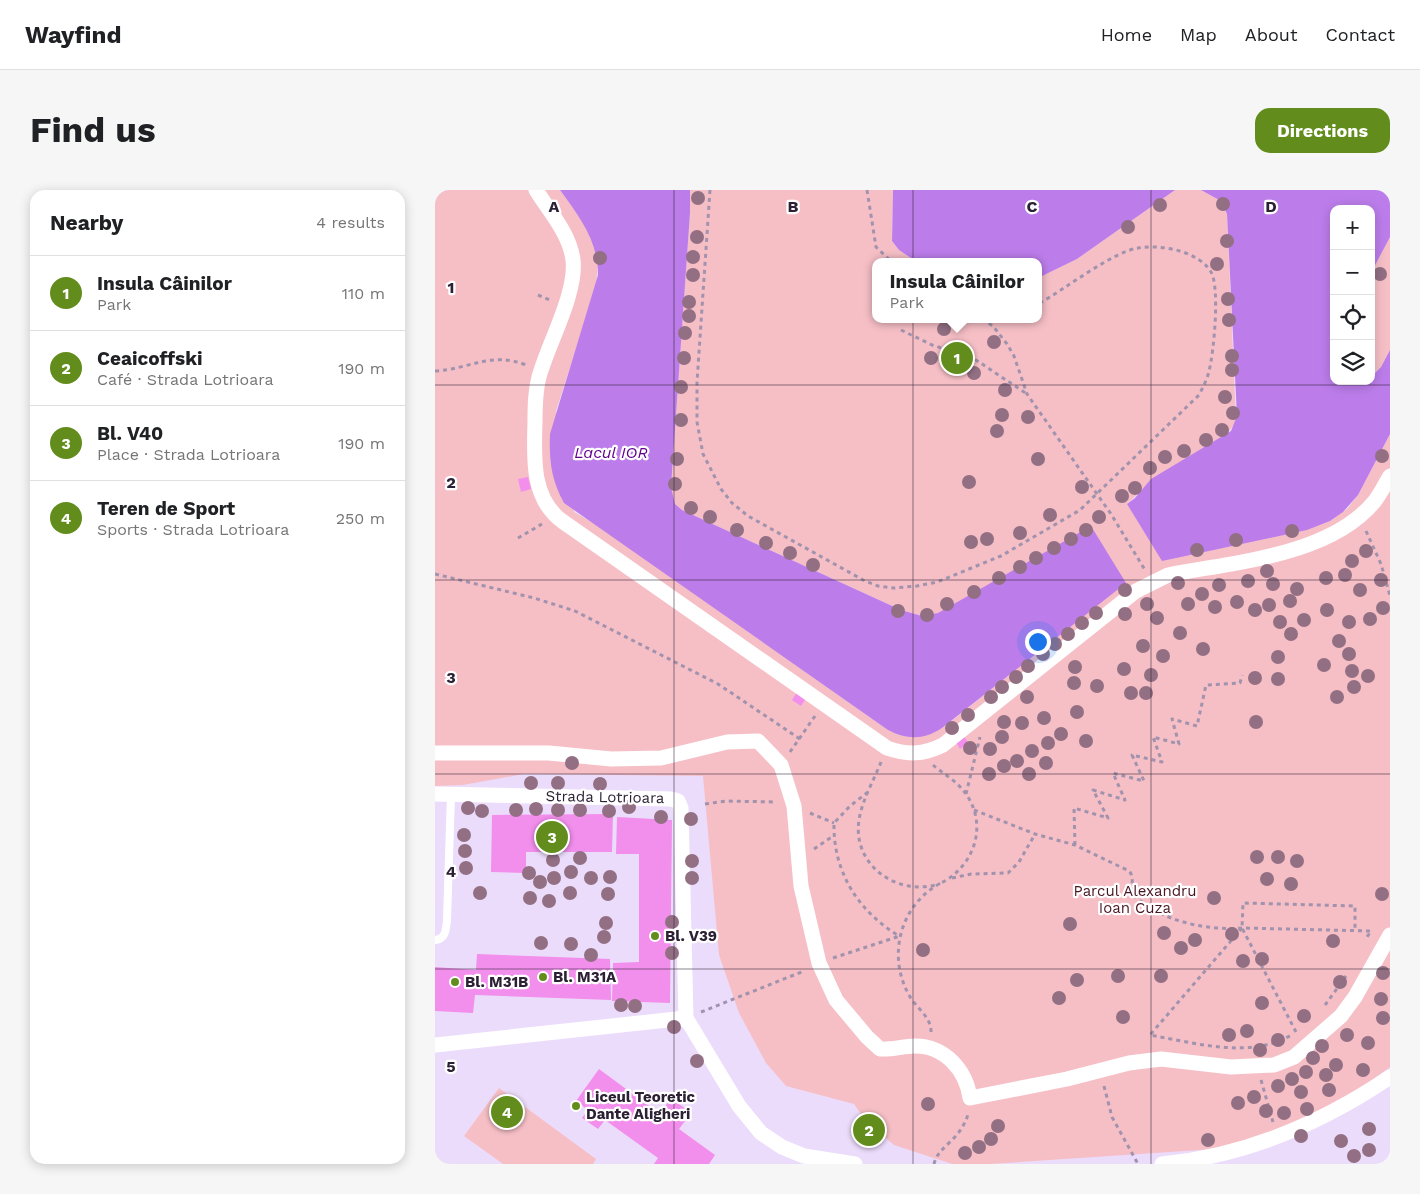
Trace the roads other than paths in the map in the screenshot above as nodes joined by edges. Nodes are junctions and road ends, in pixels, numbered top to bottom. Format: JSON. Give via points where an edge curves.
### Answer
{"nodes":[{"id":1,"x":535,"y":190,"type":"edge"},
{"id":2,"x":1390,"y":477,"type":"edge"},
{"id":3,"x":435,"y":754,"type":"edge"},
{"id":4,"x":435,"y":794,"type":"edge"},
{"id":5,"x":451,"y":794,"type":"junction"},
{"id":6,"x":435,"y":940,"type":"edge"},
{"id":7,"x":1387,"y":941,"type":"edge"},
{"id":8,"x":686,"y":1018,"type":"junction"},
{"id":9,"x":435,"y":1045,"type":"edge"},
{"id":10,"x":1390,"y":1077,"type":"edge"},
{"id":11,"x":807,"y":1160,"type":"edge"},
{"id":12,"x":855,"y":1164,"type":"edge"},
{"id":13,"x":1162,"y":1164,"type":"edge"}],
"edges":[{"from":1,"to":2,"type":"street","via":[[565,236],[573,263],[569,291],[541,370],[535,403],[535,471],[541,493],[556,517],[887,748],[908,754],[927,752],[943,745],[1152,581],[1293,550],[1334,535],[1375,502]]},
{"from":3,"to":7,"type":"street","via":[[549,753],[611,759],[661,758],[727,742],[758,741],[781,765],[794,806],[801,886],[819,963],[836,1000],[873,1044],[887,1049],[908,1046],[931,1048],[945,1056],[958,1067],[970,1098],[1161,1059],[1231,1067],[1274,1065],[1294,1057],[1341,1016]]},
{"from":4,"to":5,"type":"street","name":"Strada Lotrioara"},
{"from":5,"to":6,"type":"lane","via":[[446,927],[445,934]]},
{"from":5,"to":8,"type":"street","name":"Strada Lotrioara","via":[[678,801],[681,808]]},
{"from":8,"to":9,"type":"street"},
{"from":8,"to":11,"type":"street","name":"Strada Lotrioara","via":[[749,1120],[772,1141]]},
{"from":10,"to":13,"type":"street","via":[[1355,1100],[1267,1142],[1193,1161]]},
{"from":11,"to":12,"type":"street","name":"Strada Lotrioara"}]}
